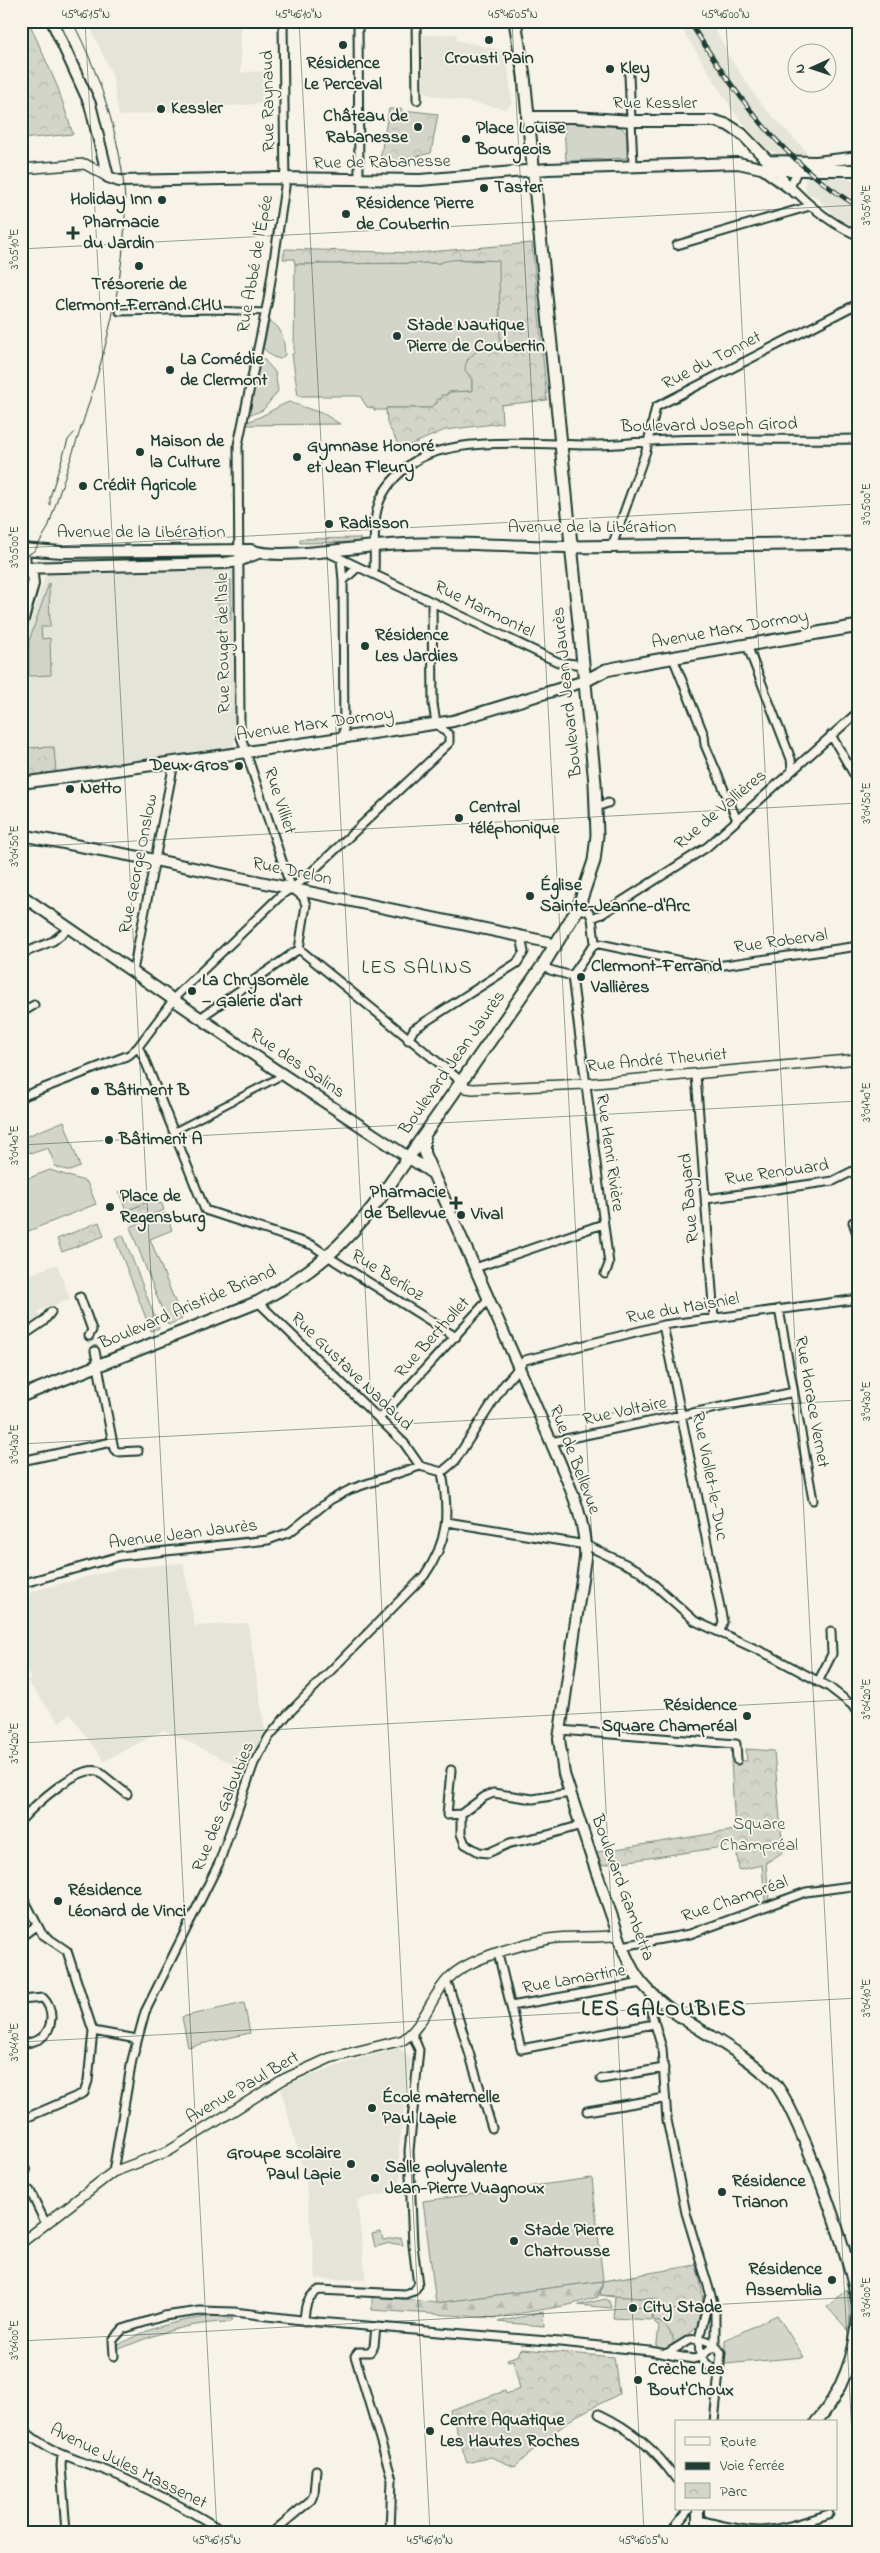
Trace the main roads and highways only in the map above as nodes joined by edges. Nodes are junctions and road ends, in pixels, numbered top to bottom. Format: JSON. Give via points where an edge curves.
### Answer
{"nodes":[{"id":1,"x":52,"y":21,"type":"edge"},
{"id":2,"x":515,"y":21,"type":"edge"},
{"id":3,"x":527,"y":117,"type":"junction"},
{"id":4,"x":757,"y":148,"type":"junction"},
{"id":5,"x":859,"y":157,"type":"edge"},
{"id":6,"x":738,"y":163,"type":"junction"},
{"id":7,"x":770,"y":167,"type":"junction"},
{"id":8,"x":859,"y":170,"type":"edge"},
{"id":9,"x":533,"y":171,"type":"junction"},
{"id":10,"x":859,"y":542,"type":"edge"},
{"id":11,"x":572,"y":547,"type":"junction"},
{"id":12,"x":258,"y":553,"type":"junction"},
{"id":13,"x":23,"y":560,"type":"edge"},
{"id":14,"x":21,"y":626,"type":"edge"},
{"id":15,"x":859,"y":626,"type":"edge"},
{"id":16,"x":584,"y":665,"type":"junction"},
{"id":17,"x":606,"y":670,"type":"junction"},
{"id":18,"x":585,"y":681,"type":"junction"},
{"id":19,"x":21,"y":782,"type":"edge"},
{"id":20,"x":21,"y":835,"type":"edge"},
{"id":21,"x":21,"y":895,"type":"edge"},
{"id":22,"x":555,"y":947,"type":"junction"},
{"id":23,"x":424,"y":1136,"type":"junction"},
{"id":24,"x":408,"y":1157,"type":"junction"},
{"id":25,"x":432,"y":1173,"type":"junction"},
{"id":26,"x":21,"y":1396,"type":"edge"},
{"id":27,"x":586,"y":1545,"type":"joint"},
{"id":28,"x":857,"y":2293,"type":"edge"},
{"id":29,"x":859,"y":2313,"type":"edge"},
{"id":30,"x":818,"y":2420,"type":"edge"},
{"id":31,"x":698,"y":2514,"type":"edge"},
{"id":32,"x":698,"y":2532,"type":"edge"}],
"edges":[{"from":1,"to":9,"type":"main road","name":"Rue de Rabanesse","via":[[90,104],[108,177],[124,181],[439,180]]},
{"from":2,"to":3,"type":"main road","name":"Boulevard Jean Jaurès"},
{"from":3,"to":4,"type":"main road","name":"Rue Kessler","via":[[632,122],[715,121],[728,124]]},
{"from":3,"to":9,"type":"main road","name":"Boulevard Jean Jaurès"},
{"from":4,"to":6,"type":"main road","via":[[752,159]]},
{"from":4,"to":7,"type":"main road","name":"Rue Kessler"},
{"from":5,"to":7,"type":"main road"},
{"from":6,"to":7,"type":"main road","name":"Rue de Rabanesse"},
{"from":6,"to":9,"type":"main road","name":"Rue de Rabanesse","via":[[633,164]]},
{"from":7,"to":8,"type":"main road"},
{"from":9,"to":11,"type":"main road","name":"Boulevard Jean Jaurès"},
{"from":10,"to":11,"type":"main road","name":"Avenue de la Libération"},
{"from":11,"to":12,"type":"main road","name":"Avenue de la Libération","via":[[375,546],[327,552]]},
{"from":11,"to":16,"type":"main road","name":"Boulevard Jean Jaurès"},
{"from":12,"to":13,"type":"main road","name":"Avenue de la Libération","via":[[251,550],[62,552]]},
{"from":12,"to":13,"type":"main road","name":"Avenue de la Libération","via":[[238,561]]},
{"from":13,"to":14,"type":"main road","via":[[32,575],[33,584]]},
{"from":15,"to":17,"type":"main road","name":"Avenue Marx Dormoy"},
{"from":16,"to":17,"type":"main road","name":"Avenue Marx Dormoy"},
{"from":16,"to":18,"type":"main road","name":"Boulevard Jean Jaurès"},
{"from":17,"to":18,"type":"main road","name":"Avenue Marx Dormoy"},
{"from":18,"to":19,"type":"main road","name":"Avenue Marx Dormoy","via":[[453,721],[174,763]]},
{"from":18,"to":22,"type":"main road","name":"Boulevard Jean Jaurès","via":[[596,807],[594,861],[578,908]]},
{"from":20,"to":22,"type":"main road","name":"Rue Drelon","via":[[292,888],[548,942]]},
{"from":21,"to":24,"type":"main road","name":"Rue des Salins"},
{"from":22,"to":23,"type":"main road","name":"Boulevard Jean Jaurès"},
{"from":23,"to":24,"type":"main road","name":"Boulevard Jean Jaurès"},
{"from":23,"to":25,"type":"main road","name":"Rue de Bellevue","via":[[424,1153]]},
{"from":24,"to":25,"type":"main road"},
{"from":24,"to":26,"type":"main road","name":"Boulevard Aristide Briand","via":[[360,1224],[330,1256],[294,1282],[258,1302]]},
{"from":25,"to":27,"type":"main road","name":"Rue de Bellevue","via":[[551,1442],[579,1513]]},
{"from":27,"to":28,"type":"main road","name":"Boulevard Gambetta","via":[[560,1730],[560,1761],[618,1935],[629,1963],[657,1998],[752,2064],[783,2094],[803,2137]]},
{"from":28,"to":29,"type":"main road","name":"Boulevard Gambetta"},
{"from":29,"to":30,"type":"main road","name":"Boulevard Gambetta","via":[[854,2344],[838,2391]]},
{"from":31,"to":32,"type":"main road"}]}
